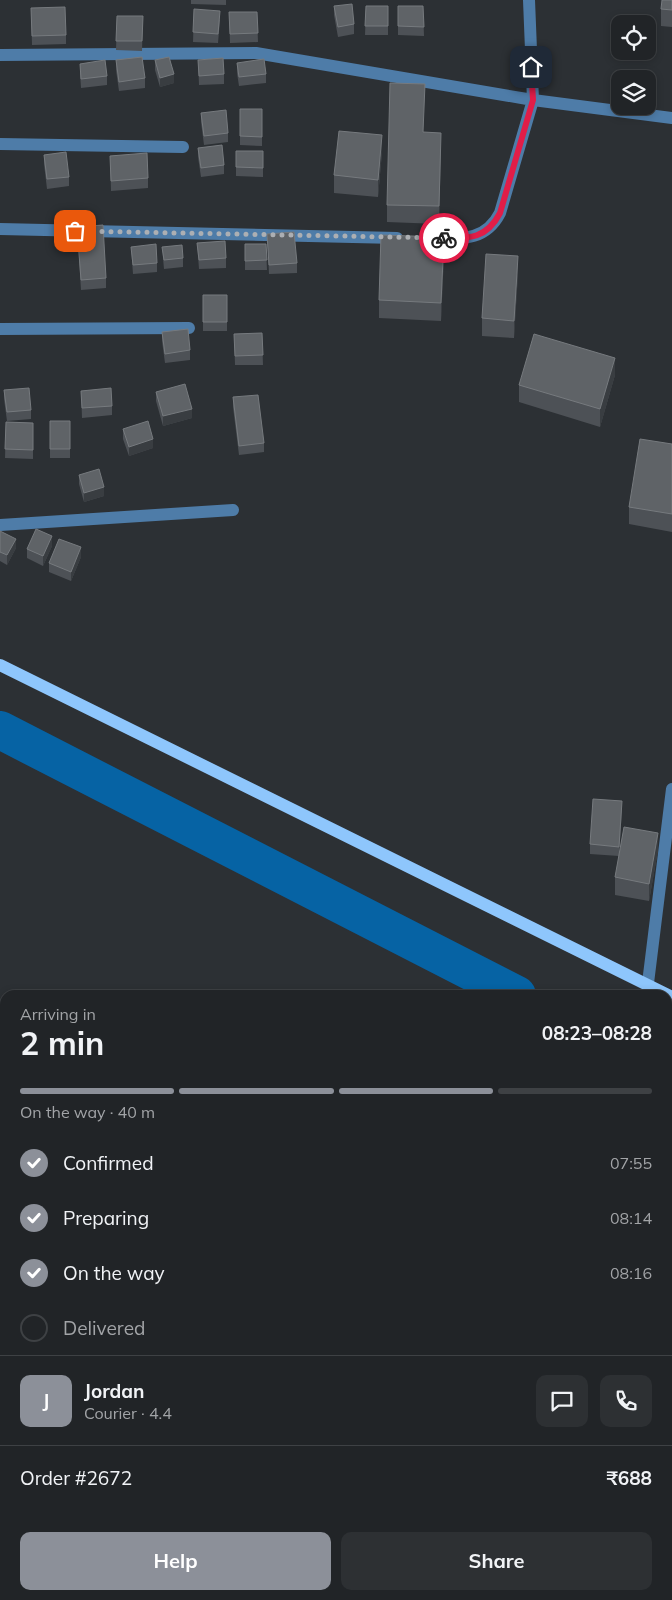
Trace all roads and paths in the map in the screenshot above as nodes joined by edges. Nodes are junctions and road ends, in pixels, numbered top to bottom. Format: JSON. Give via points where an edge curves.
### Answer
{"nodes":[{"id":1,"x":529,"y":0,"type":"edge"},
{"id":2,"x":0,"y":55,"type":"edge"},
{"id":3,"x":533,"y":100,"type":"junction"},
{"id":4,"x":672,"y":118,"type":"edge"},
{"id":5,"x":0,"y":144,"type":"edge"},
{"id":6,"x":183,"y":147,"type":"dead end"},
{"id":7,"x":0,"y":229,"type":"edge"},
{"id":8,"x":0,"y":328,"type":"edge"},
{"id":9,"x":189,"y":328,"type":"edge"},
{"id":10,"x":233,"y":510,"type":"dead end"},
{"id":11,"x":0,"y":526,"type":"edge"},
{"id":12,"x":0,"y":665,"type":"edge"},
{"id":13,"x":672,"y":789,"type":"edge"},
{"id":14,"x":648,"y":984,"type":"junction"},
{"id":15,"x":659,"y":990,"type":"edge"}],
"edges":[{"from":1,"to":3,"type":"street"},
{"from":2,"to":3,"type":"street","via":[[256,53]]},
{"from":3,"to":4,"type":"street"},
{"from":3,"to":7,"type":"street","via":[[500,213],[494,224],[483,233],[468,238]]},
{"from":5,"to":6,"type":"street"},
{"from":8,"to":9,"type":"street"},
{"from":10,"to":11,"type":"street"},
{"from":12,"to":14,"type":"main road"},
{"from":13,"to":14,"type":"street"},
{"from":14,"to":15,"type":"main road"}]}
